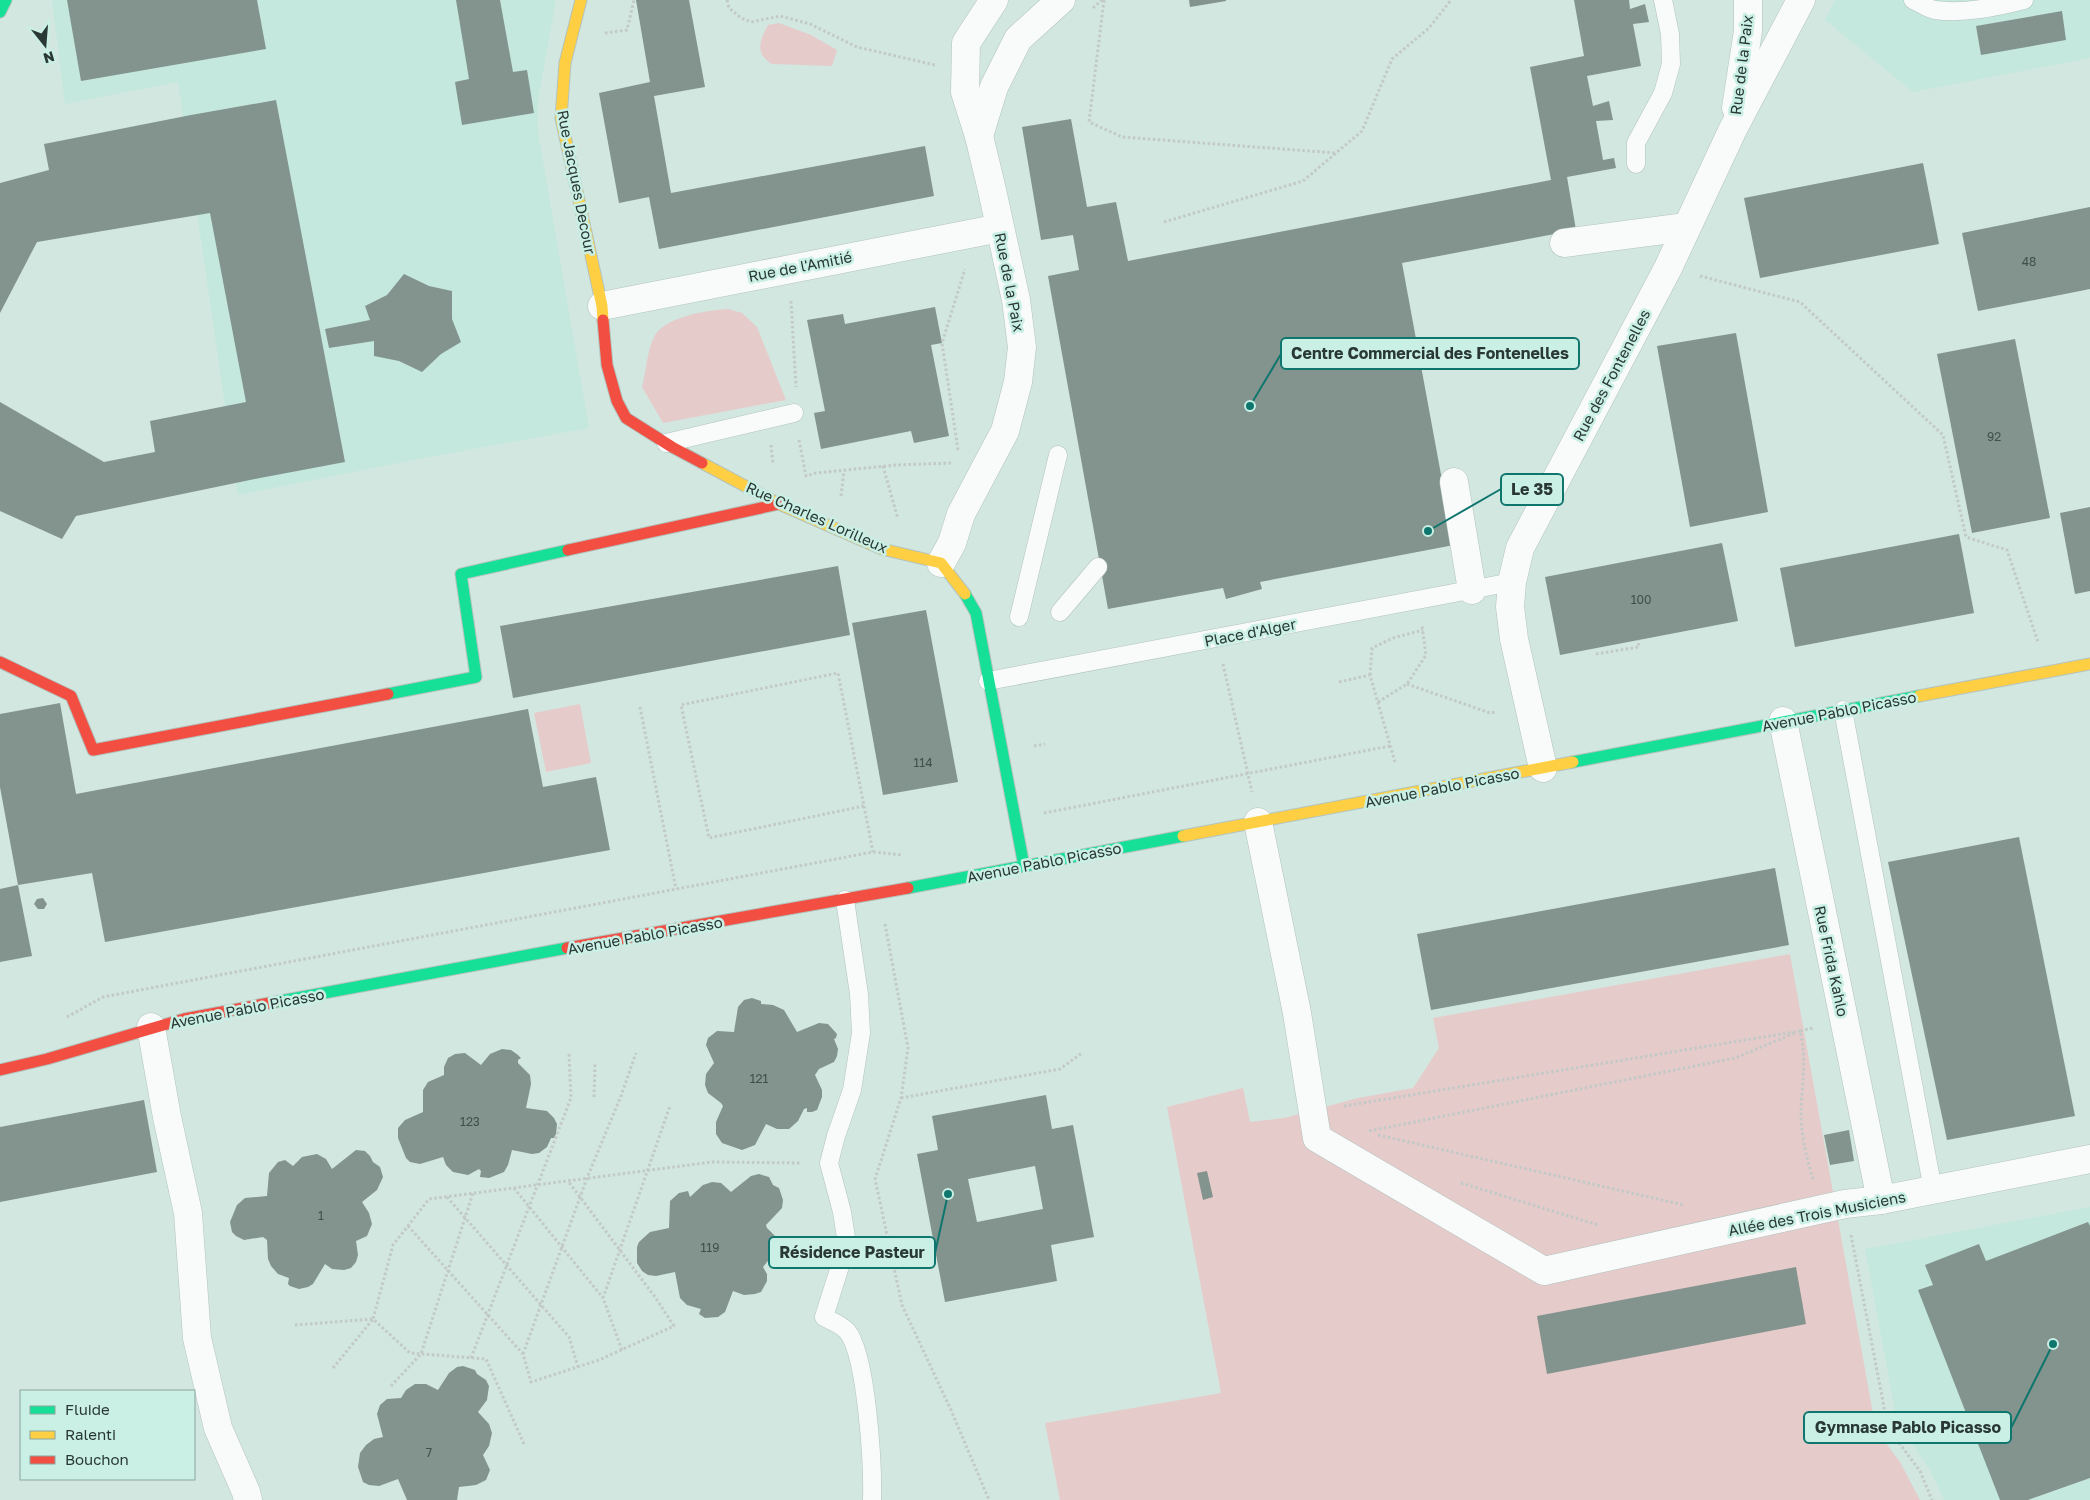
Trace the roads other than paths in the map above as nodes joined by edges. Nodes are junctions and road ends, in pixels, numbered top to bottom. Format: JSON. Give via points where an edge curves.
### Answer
{"nodes":[{"id":1,"x":6,"y":0,"type":"edge"},
{"id":2,"x":581,"y":0,"type":"edge"},
{"id":3,"x":994,"y":0,"type":"edge"},
{"id":4,"x":1061,"y":0,"type":"edge"},
{"id":5,"x":1663,"y":0,"type":"edge"},
{"id":6,"x":1748,"y":0,"type":"edge"},
{"id":7,"x":1801,"y":0,"type":"edge"},
{"id":8,"x":1913,"y":0,"type":"edge"},
{"id":9,"x":2024,"y":0,"type":"edge"},
{"id":10,"x":0,"y":12,"type":"edge"},
{"id":11,"x":1732,"y":129,"type":"junction"},
{"id":12,"x":979,"y":136,"type":"junction"},
{"id":13,"x":1636,"y":164,"type":"dead end"},
{"id":14,"x":1686,"y":227,"type":"junction"},
{"id":15,"x":1000,"y":228,"type":"junction"},
{"id":16,"x":1564,"y":243,"type":"dead end"},
{"id":17,"x":602,"y":306,"type":"junction"},
{"id":18,"x":794,"y":413,"type":"road end"},
{"id":19,"x":666,"y":443,"type":"junction"},
{"id":20,"x":1058,"y":456,"type":"dead end"},
{"id":21,"x":1454,"y":482,"type":"dead end"},
{"id":22,"x":779,"y":504,"type":"junction"},
{"id":23,"x":941,"y":563,"type":"junction"},
{"id":24,"x":1098,"y":568,"type":"dead end"},
{"id":25,"x":1512,"y":582,"type":"junction"},
{"id":26,"x":1472,"y":590,"type":"junction"},
{"id":27,"x":1060,"y":612,"type":"dead end"},
{"id":28,"x":1019,"y":617,"type":"dead end"},
{"id":29,"x":0,"y":662,"type":"edge"},
{"id":30,"x":2090,"y":664,"type":"edge"},
{"id":31,"x":988,"y":681,"type":"junction"},
{"id":32,"x":1843,"y":710,"type":"junction"},
{"id":33,"x":1783,"y":721,"type":"junction"},
{"id":34,"x":1542,"y":768,"type":"junction"},
{"id":35,"x":1258,"y":822,"type":"junction"},
{"id":36,"x":1024,"y":866,"type":"junction"},
{"id":37,"x":845,"y":900,"type":"junction"},
{"id":38,"x":151,"y":1027,"type":"junction"},
{"id":39,"x":0,"y":1070,"type":"edge"},
{"id":40,"x":2090,"y":1159,"type":"edge"},
{"id":41,"x":1933,"y":1190,"type":"junction"},
{"id":42,"x":1881,"y":1200,"type":"junction"},
{"id":43,"x":248,"y":1500,"type":"edge"},
{"id":44,"x":872,"y":1500,"type":"edge"}],
"edges":[{"from":1,"to":10,"type":"street"},
{"from":2,"to":17,"type":"street","name":"Rue Jacques Decour","via":[[562,88],[561,118]]},
{"from":3,"to":12,"type":"street","name":"Rue de la Paix","via":[[966,43],[965,92]]},
{"from":4,"to":12,"type":"street","name":"Rue de la Paix","via":[[1018,39],[994,87]]},
{"from":5,"to":13,"type":"lane","via":[[1670,34],[1671,64],[1663,93],[1636,143]]},
{"from":6,"to":11,"type":"street","name":"Rue de la Paix","via":[[1748,31]]},
{"from":7,"to":11,"type":"street","name":"Rue des Fontenelles"},
{"from":8,"to":9,"type":"lane","via":[[1933,10],[1956,10],[1991,8]]},
{"from":11,"to":14,"type":"street","name":"Rue des Fontenelles"},
{"from":12,"to":15,"type":"street","name":"Rue de la Paix"},
{"from":14,"to":16,"type":"street"},
{"from":14,"to":25,"type":"street","name":"Rue des Fontenelles","via":[[1668,268],[1520,548]]},
{"from":15,"to":17,"type":"street","name":"Rue de l'Amitié"},
{"from":15,"to":23,"type":"street","name":"Rue de la Paix","via":[[1016,300],[1022,347],[1018,382],[1004,431],[961,514],[952,544]]},
{"from":17,"to":19,"type":"street","name":"Rue Charles Lorilleux","via":[[607,365],[617,401],[626,418]]},
{"from":18,"to":19,"type":"lane"},
{"from":19,"to":22,"type":"street","name":"Rue Charles Lorilleux"},
{"from":20,"to":28,"type":"lane"},
{"from":21,"to":26,"type":"street"},
{"from":22,"to":23,"type":"street","name":"Rue Charles Lorilleux","via":[[882,549]]},
{"from":22,"to":29,"type":"street","via":[[461,574],[476,677],[92,750],[71,696]]},
{"from":23,"to":31,"type":"street","via":[[976,613]]},
{"from":24,"to":27,"type":"lane"},
{"from":25,"to":26,"type":"lane","name":"Place d'Alger"},
{"from":25,"to":34,"type":"street","name":"Rue des Fontenelles","via":[[1510,607],[1514,639]]},
{"from":26,"to":31,"type":"lane","name":"Place d'Alger"},
{"from":30,"to":32,"type":"street","name":"Avenue Pablo Picasso"},
{"from":31,"to":36,"type":"street"},
{"from":32,"to":33,"type":"street","name":"Avenue Pablo Picasso"},
{"from":32,"to":41,"type":"lane"},
{"from":33,"to":34,"type":"street","name":"Avenue Pablo Picasso"},
{"from":33,"to":42,"type":"street","name":"Rue Frida Kahlo"},
{"from":34,"to":35,"type":"street","name":"Avenue Pablo Picasso"},
{"from":35,"to":36,"type":"street","name":"Avenue Pablo Picasso"},
{"from":35,"to":42,"type":"street","name":"Allée des Trois Musiciens","via":[[1297,1013],[1317,1138],[1544,1271],[1837,1206]]},
{"from":36,"to":37,"type":"street","name":"Avenue Pablo Picasso"},
{"from":37,"to":38,"type":"street","name":"Avenue Pablo Picasso","via":[[386,980]]},
{"from":37,"to":44,"type":"lane","via":[[861,1033],[852,1090],[829,1164],[847,1244],[824,1317],[847,1331],[859,1356],[872,1472]]},
{"from":38,"to":39,"type":"street","name":"Avenue Pablo Picasso","via":[[49,1059]]},
{"from":38,"to":43,"type":"street","via":[[188,1213],[197,1338],[218,1428]]},
{"from":40,"to":41,"type":"street","name":"Allée des Trois Musiciens"},
{"from":41,"to":42,"type":"street","name":"Allée des Trois Musiciens"}]}
